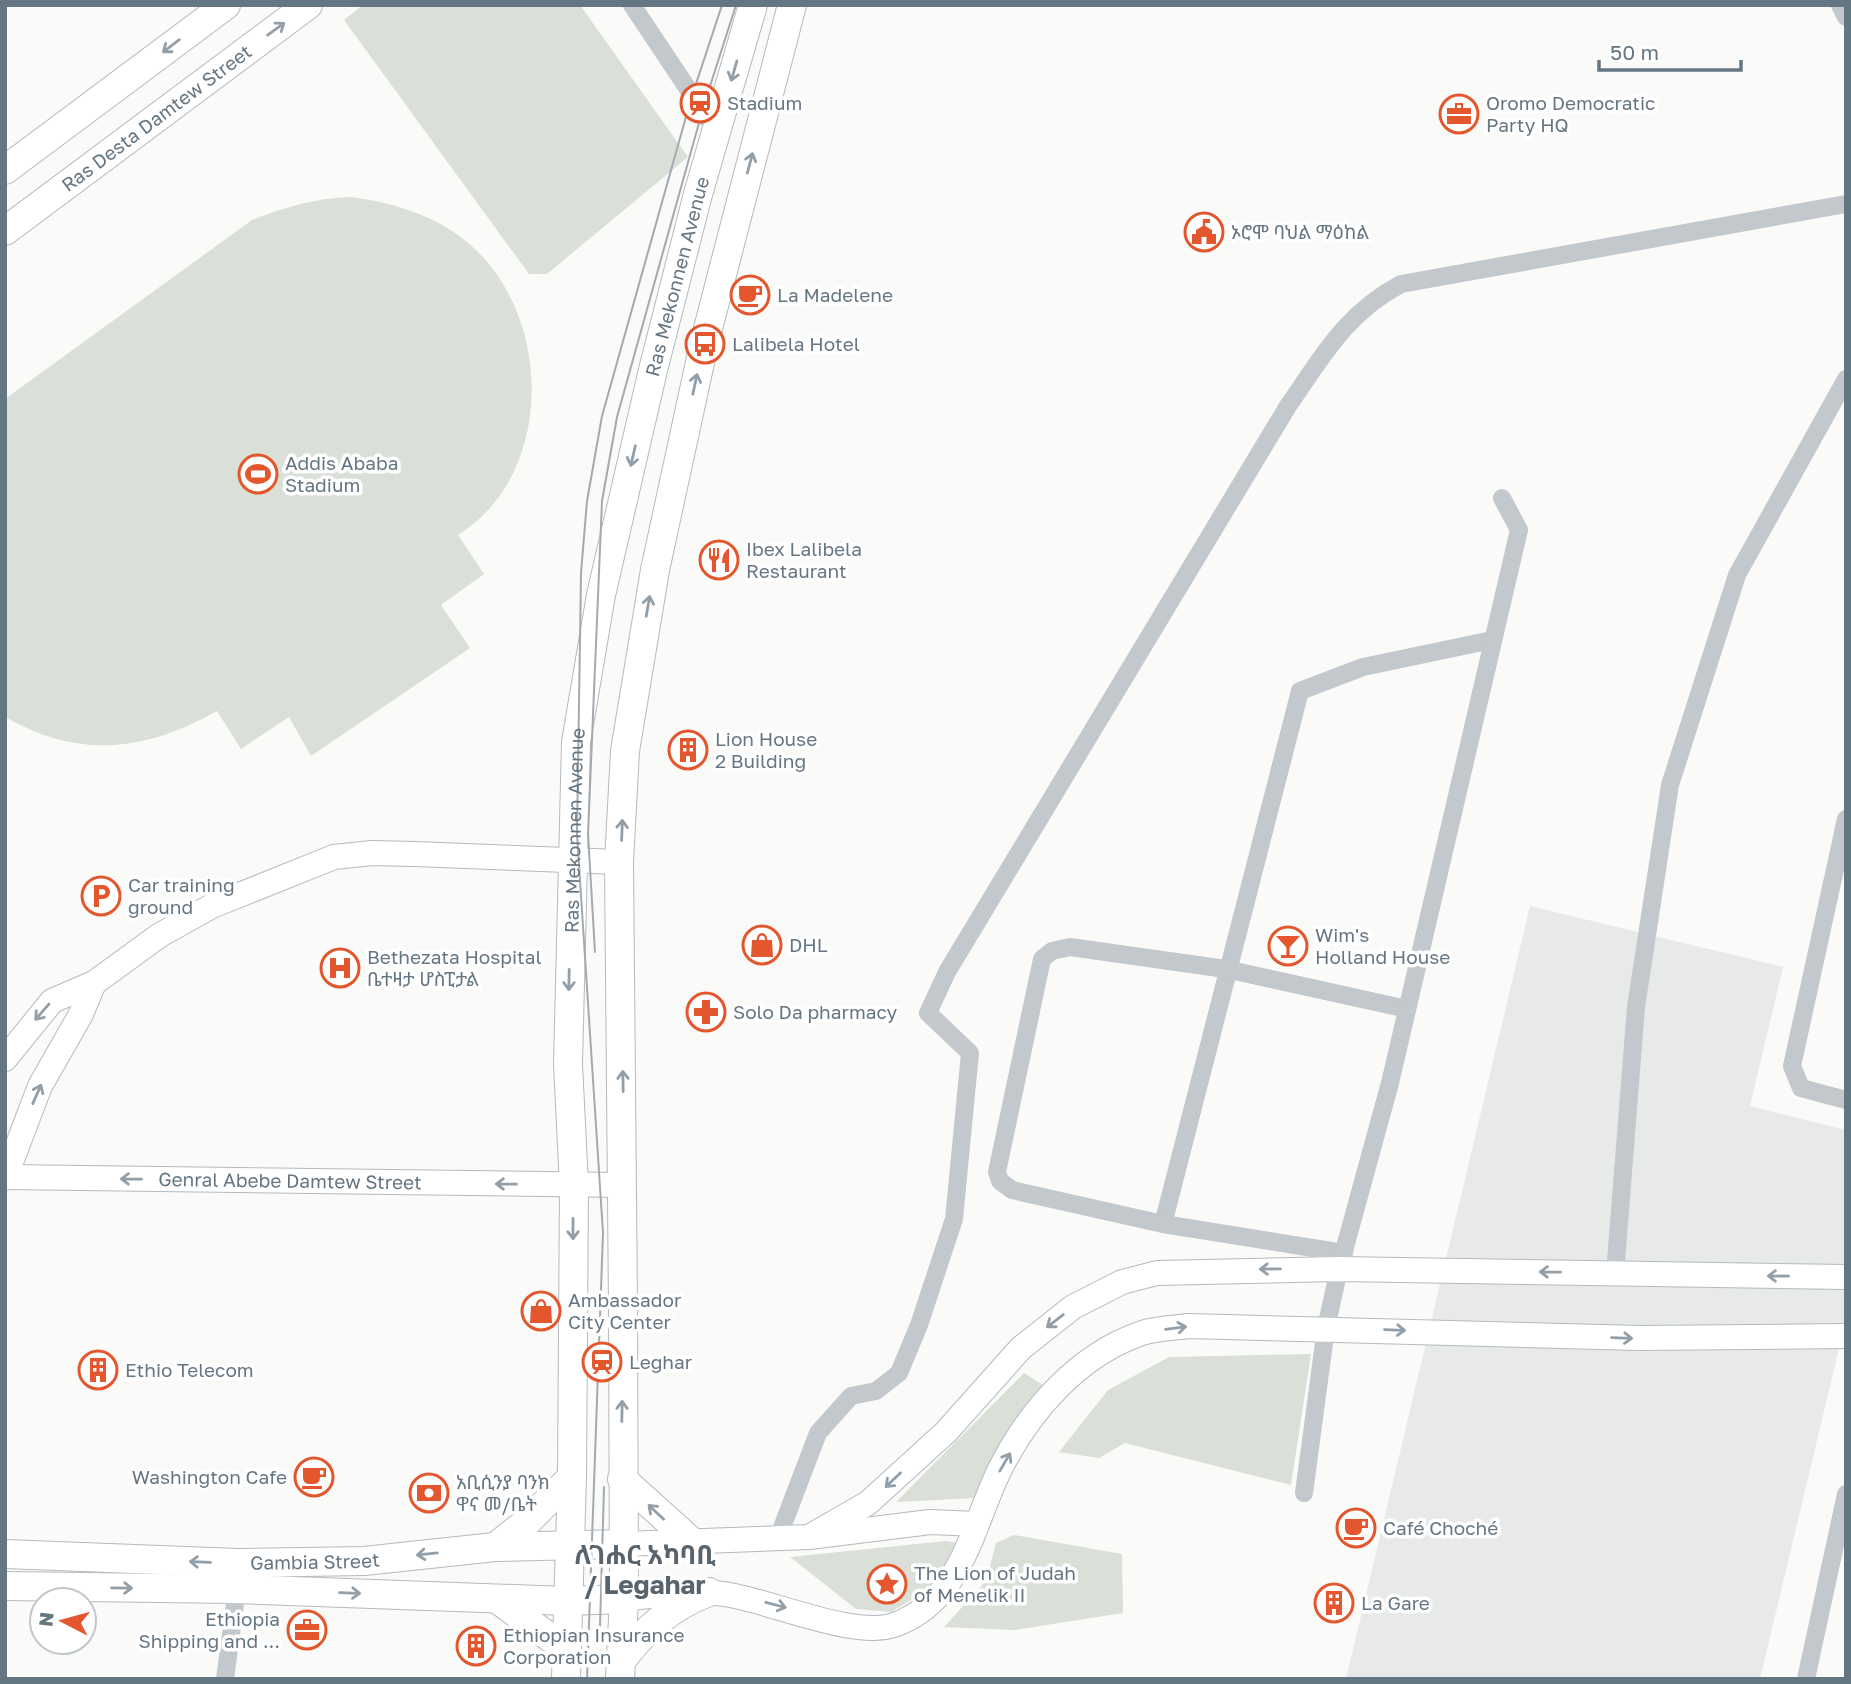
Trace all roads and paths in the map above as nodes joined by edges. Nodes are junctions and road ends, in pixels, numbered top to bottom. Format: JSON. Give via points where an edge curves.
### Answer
{"nodes":[{"id":1,"x":226,"y":5,"type":"edge"},
{"id":2,"x":308,"y":5,"type":"edge"},
{"id":3,"x":632,"y":5,"type":"edge"},
{"id":4,"x":753,"y":5,"type":"edge"},
{"id":5,"x":793,"y":5,"type":"edge"},
{"id":6,"x":1840,"y":5,"type":"edge"},
{"id":7,"x":1846,"y":17,"type":"edge"},
{"id":8,"x":716,"y":131,"type":"junction"},
{"id":9,"x":5,"y":170,"type":"edge"},
{"id":10,"x":1846,"y":204,"type":"edge"},
{"id":11,"x":5,"y":231,"type":"edge"},
{"id":12,"x":1846,"y":379,"type":"edge"},
{"id":13,"x":1502,"y":498,"type":"dead end"},
{"id":14,"x":1492,"y":640,"type":"junction"},
{"id":15,"x":1846,"y":819,"type":"edge"},
{"id":16,"x":572,"y":862,"type":"junction"},
{"id":17,"x":619,"y":862,"type":"junction"},
{"id":18,"x":1226,"y":969,"type":"junction"},
{"id":19,"x":94,"y":983,"type":"junction"},
{"id":20,"x":1407,"y":1009,"type":"junction"},
{"id":21,"x":6,"y":1055,"type":"edge"},
{"id":22,"x":1846,"y":1100,"type":"edge"},
{"id":23,"x":5,"y":1178,"type":"edge"},
{"id":24,"x":574,"y":1185,"type":"junction"},
{"id":25,"x":623,"y":1185,"type":"junction"},
{"id":26,"x":1163,"y":1224,"type":"junction"},
{"id":27,"x":1342,"y":1261,"type":"junction"},
{"id":28,"x":1615,"y":1273,"type":"junction"},
{"id":29,"x":1846,"y":1278,"type":"edge"},
{"id":30,"x":1326,"y":1328,"type":"junction"},
{"id":31,"x":1846,"y":1336,"type":"edge"},
{"id":32,"x":572,"y":1477,"type":"junction"},
{"id":33,"x":622,"y":1479,"type":"junction"},
{"id":34,"x":1304,"y":1493,"type":"dead end"},
{"id":35,"x":1845,"y":1497,"type":"edge"},
{"id":36,"x":977,"y":1524,"type":"junction"},
{"id":37,"x":809,"y":1537,"type":"junction"},
{"id":38,"x":778,"y":1538,"type":"junction"},
{"id":39,"x":692,"y":1542,"type":"junction"},
{"id":40,"x":623,"y":1544,"type":"junction"},
{"id":41,"x":569,"y":1546,"type":"junction"},
{"id":42,"x":495,"y":1547,"type":"junction"},
{"id":43,"x":5,"y":1554,"type":"edge"},
{"id":44,"x":5,"y":1586,"type":"edge"},
{"id":45,"x":237,"y":1589,"type":"junction"},
{"id":46,"x":709,"y":1592,"type":"junction"},
{"id":47,"x":497,"y":1599,"type":"junction"},
{"id":48,"x":624,"y":1599,"type":"junction"},
{"id":49,"x":566,"y":1601,"type":"junction"},
{"id":50,"x":566,"y":1649,"type":"junction"},
{"id":51,"x":620,"y":1671,"type":"edge"},
{"id":52,"x":225,"y":1679,"type":"edge"},
{"id":53,"x":566,"y":1679,"type":"edge"},
{"id":54,"x":1806,"y":1679,"type":"edge"}],
"edges":[{"from":1,"to":9,"type":"main road","one_way":true},
{"from":11,"to":2,"type":"main road","name":"Ras Desta Damtew Street","one_way":true},
{"from":3,"to":8,"type":"street"},
{"from":4,"to":8,"type":"main road","name":"Ras Mekonnen Avenue","one_way":true},
{"from":17,"to":5,"type":"main road","one_way":true,"via":[[625,751],[655,570],[720,274]]},
{"from":6,"to":7,"type":"street"},
{"from":8,"to":16,"type":"main road","name":"Ras Mekonnen Avenue","one_way":true,"via":[[598,608],[576,742]]},
{"from":10,"to":38,"type":"street","via":[[1401,284],[1358,312],[1341,330],[1288,406],[942,982],[928,1013],[970,1054],[954,1219],[898,1373],[876,1391],[851,1396],[818,1433]]},
{"from":12,"to":28,"type":"street","via":[[1737,575],[1670,785],[1636,1007]]},
{"from":13,"to":14,"type":"street","via":[[1519,530]]},
{"from":14,"to":18,"type":"street","via":[[1363,667],[1300,691]]},
{"from":14,"to":20,"type":"street"},
{"from":15,"to":22,"type":"street","via":[[1792,1066],[1801,1088]]},
{"from":16,"to":17,"type":"main road"},
{"from":16,"to":19,"type":"main road","via":[[415,854],[334,857],[212,906],[160,935]]},
{"from":16,"to":24,"type":"main road","name":"Ras Mekonnen Avenue","one_way":true,"via":[[568,1064]]},
{"from":25,"to":17,"type":"main road","one_way":true},
{"from":18,"to":20,"type":"street"},
{"from":18,"to":26,"type":"street"},
{"from":18,"to":26,"type":"street","via":[[1070,947],[1052,951],[1042,960],[997,1172],[1000,1181],[1012,1190]]},
{"from":19,"to":21,"type":"main road","one_way":true,"via":[[52,1001]]},
{"from":23,"to":19,"type":"main road","one_way":true,"via":[[40,1086]]},
{"from":20,"to":27,"type":"street"},
{"from":24,"to":23,"type":"main road","name":"Genral Abebe Damtew Street","one_way":true},
{"from":24,"to":25,"type":"main road","name":"Genral Abebe Damtew Street"},
{"from":24,"to":32,"type":"main road","name":"Ras Mekonnen Avenue","one_way":true},
{"from":33,"to":25,"type":"main road","one_way":true},
{"from":26,"to":27,"type":"street"},
{"from":28,"to":27,"type":"main road","one_way":true},
{"from":27,"to":30,"type":"street"},
{"from":27,"to":37,"type":"main road","one_way":true,"via":[[1157,1273],[1122,1282],[1073,1307],[1021,1348],[946,1432],[868,1503]]},
{"from":29,"to":28,"type":"main road","one_way":true},
{"from":30,"to":31,"type":"main road","one_way":true,"via":[[1640,1338]]},
{"from":30,"to":34,"type":"street"},
{"from":36,"to":30,"type":"main road","one_way":true,"via":[[1001,1468],[1035,1412],[1097,1354],[1144,1332],[1189,1326]]},
{"from":32,"to":41,"type":"main road","name":"Ras Mekonnen Avenue"},
{"from":32,"to":42,"type":"main road"},
{"from":39,"to":33,"type":"main road","one_way":true},
{"from":33,"to":40,"type":"main road"},
{"from":35,"to":54,"type":"street"},
{"from":36,"to":37,"type":"main road","via":[[930,1522]]},
{"from":46,"to":36,"type":"main road","one_way":true,"via":[[849,1626],[893,1626],[932,1603],[961,1567]]},
{"from":37,"to":38,"type":"main road"},
{"from":38,"to":39,"type":"main road"},
{"from":39,"to":40,"type":"main road"},
{"from":40,"to":41,"type":"main road","name":"Gambia Street"},
{"from":40,"to":48,"type":"main road"},
{"from":41,"to":42,"type":"main road","name":"Gambia Street"},
{"from":41,"to":49,"type":"main road","name":"Ras Mekonnen Avenue"},
{"from":42,"to":43,"type":"main road","name":"Gambia Street","one_way":true,"via":[[326,1562]]},
{"from":44,"to":45,"type":"main road","name":"Gambia Street","one_way":true},
{"from":45,"to":47,"type":"main road","name":"Gambia Street","one_way":true},
{"from":45,"to":52,"type":"street"},
{"from":46,"to":48,"type":"main road"},
{"from":46,"to":51,"type":"main road","via":[[681,1603],[636,1640]]},
{"from":47,"to":49,"type":"main road","name":"Gambia Street"},
{"from":47,"to":50,"type":"main road"},
{"from":48,"to":49,"type":"main road","name":"Gambia Street"},
{"from":48,"to":51,"type":"main road"},
{"from":49,"to":50,"type":"main road","name":"Ras Mekonnen Avenue"},
{"from":50,"to":53,"type":"main road","name":"Ras Mekonnen Avenue"}]}
